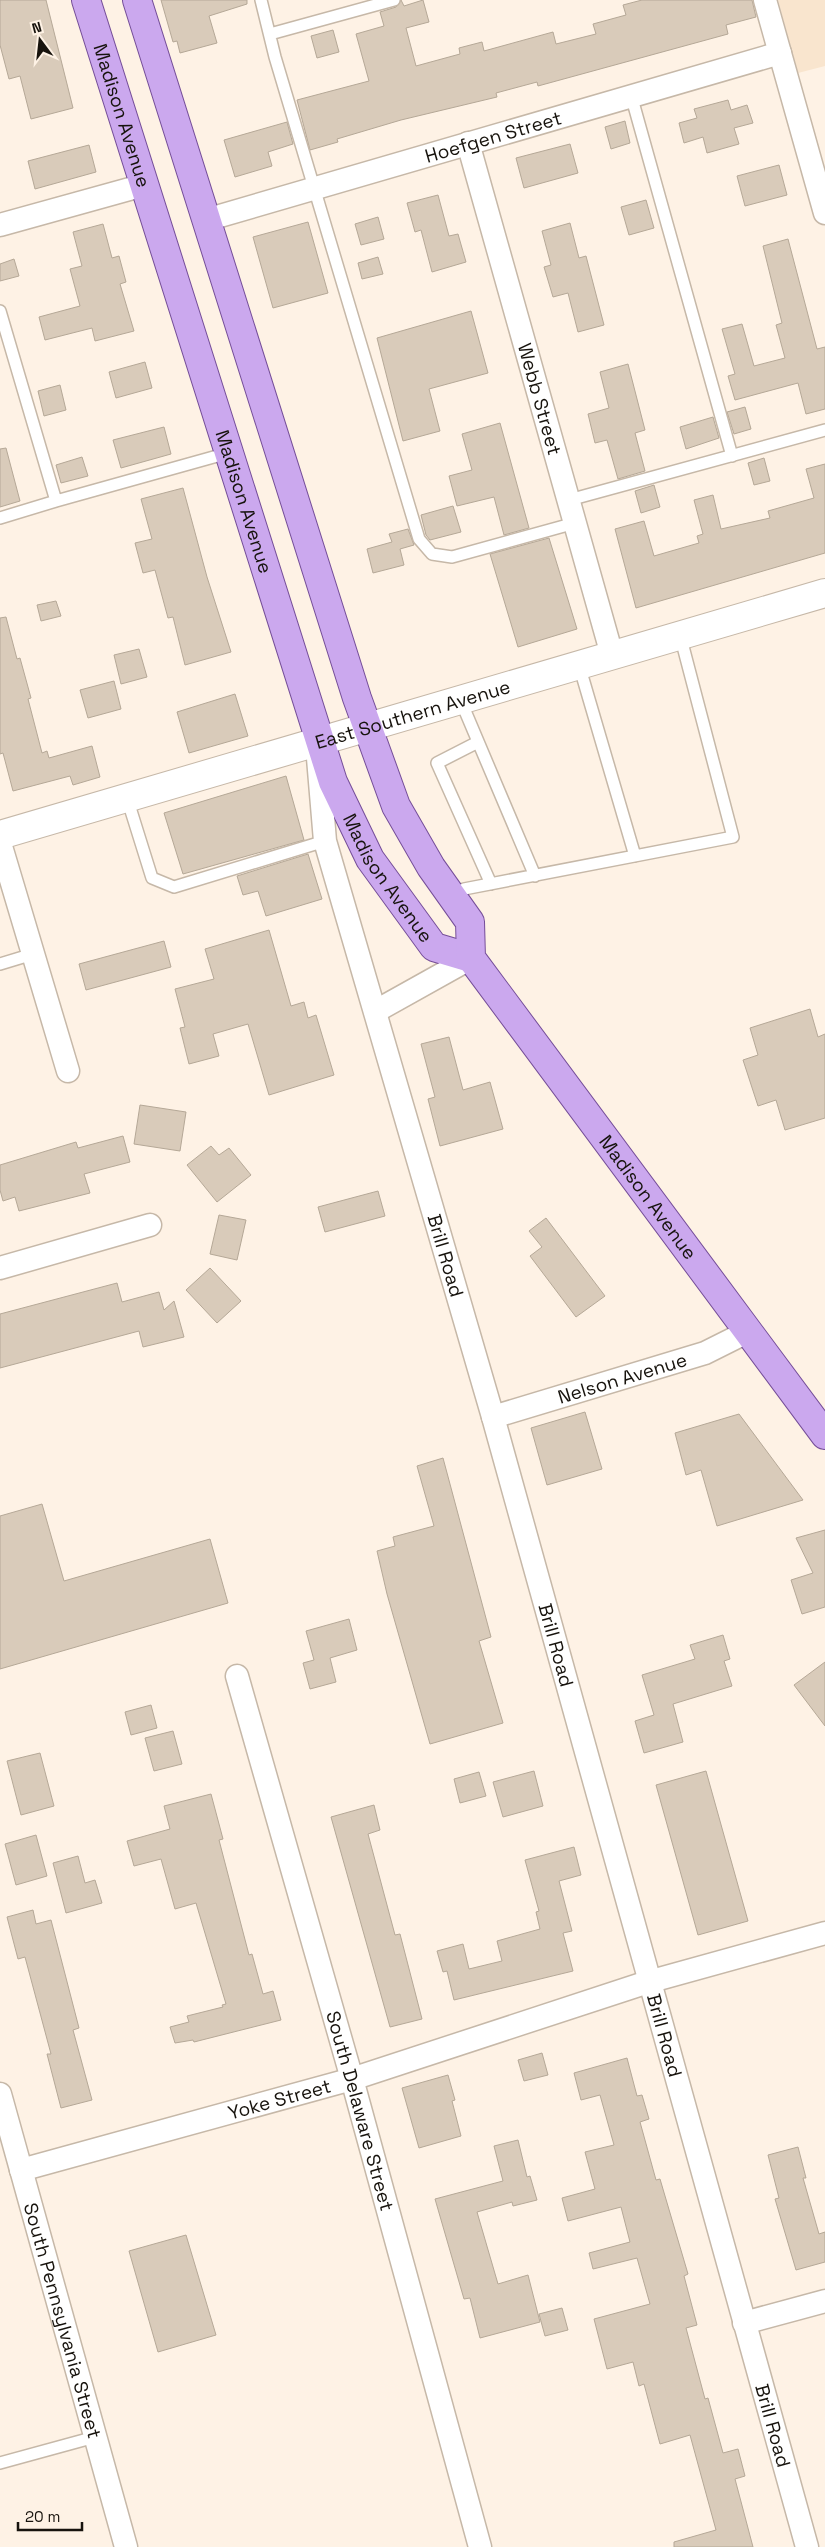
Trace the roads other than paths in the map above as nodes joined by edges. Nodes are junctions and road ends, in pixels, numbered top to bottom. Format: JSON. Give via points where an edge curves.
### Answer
{"nodes":[{"id":1,"x":86,"y":0,"type":"edge"},
{"id":2,"x":137,"y":0,"type":"edge"},
{"id":3,"x":262,"y":0,"type":"edge"},
{"id":4,"x":394,"y":0,"type":"edge"},
{"id":5,"x":765,"y":0,"type":"edge"},
{"id":6,"x":270,"y":34,"type":"junction"},
{"id":7,"x":780,"y":52,"type":"junction"},
{"id":8,"x":631,"y":95,"type":"junction"},
{"id":9,"x":468,"y":143,"type":"junction"},
{"id":10,"x":144,"y":185,"type":"junction"},
{"id":11,"x":314,"y":188,"type":"junction"},
{"id":12,"x":825,"y":213,"type":"edge"},
{"id":13,"x":206,"y":220,"type":"junction"},
{"id":14,"x":0,"y":225,"type":"edge"},
{"id":15,"x":0,"y":311,"type":"edge"},
{"id":16,"x":825,"y":430,"type":"edge"},
{"id":17,"x":228,"y":453,"type":"junction"},
{"id":18,"x":732,"y":456,"type":"junction"},
{"id":19,"x":569,"y":500,"type":"junction"},
{"id":20,"x":56,"y":501,"type":"junction"},
{"id":21,"x":0,"y":518,"type":"edge"},
{"id":22,"x":575,"y":524,"type":"junction"},
{"id":23,"x":825,"y":593,"type":"edge"},
{"id":24,"x":680,"y":635,"type":"junction"},
{"id":25,"x":612,"y":655,"type":"junction"},
{"id":26,"x":579,"y":664,"type":"junction"},
{"id":27,"x":460,"y":699,"type":"junction"},
{"id":28,"x":366,"y":726,"type":"junction"},
{"id":29,"x":318,"y":742,"type":"junction"},
{"id":30,"x":478,"y":742,"type":"junction"},
{"id":31,"x":127,"y":798,"type":"junction"},
{"id":32,"x":0,"y":835,"type":"edge"},
{"id":33,"x":326,"y":841,"type":"junction"},
{"id":34,"x":0,"y":843,"type":"edge"},
{"id":35,"x":635,"y":856,"type":"junction"},
{"id":36,"x":534,"y":876,"type":"junction"},
{"id":37,"x":491,"y":884,"type":"junction"},
{"id":38,"x":451,"y":895,"type":"junction"},
{"id":39,"x":33,"y":954,"type":"junction"},
{"id":40,"x":471,"y":958,"type":"junction"},
{"id":41,"x":0,"y":964,"type":"edge"},
{"id":42,"x":376,"y":1011,"type":"junction"},
{"id":43,"x":68,"y":1072,"type":"dead end"},
{"id":44,"x":150,"y":1225,"type":"dead end"},
{"id":45,"x":0,"y":1268,"type":"edge"},
{"id":46,"x":749,"y":1331,"type":"junction"},
{"id":47,"x":493,"y":1418,"type":"junction"},
{"id":48,"x":825,"y":1435,"type":"edge"},
{"id":49,"x":237,"y":1676,"type":"dead end"},
{"id":50,"x":825,"y":1933,"type":"edge"},
{"id":51,"x":648,"y":1982,"type":"junction"},
{"id":52,"x":352,"y":2080,"type":"junction"},
{"id":53,"x":0,"y":2094,"type":"edge"},
{"id":54,"x":13,"y":2162,"type":"edge"},
{"id":55,"x":825,"y":2301,"type":"edge"},
{"id":56,"x":744,"y":2324,"type":"junction"},
{"id":57,"x":95,"y":2437,"type":"junction"},
{"id":58,"x":0,"y":2463,"type":"edge"},
{"id":59,"x":126,"y":2547,"type":"edge"},
{"id":60,"x":480,"y":2547,"type":"edge"},
{"id":61,"x":807,"y":2547,"type":"edge"}],
"edges":[{"from":1,"to":10,"type":"main road","name":"Madison Avenue"},
{"from":2,"to":13,"type":"main road"},
{"from":3,"to":6,"type":"lane"},
{"from":4,"to":6,"type":"lane"},
{"from":5,"to":7,"type":"street"},
{"from":6,"to":11,"type":"lane"},
{"from":7,"to":8,"type":"street","name":"Hoefgen Street"},
{"from":7,"to":12,"type":"street"},
{"from":8,"to":9,"type":"street","name":"Hoefgen Street"},
{"from":8,"to":18,"type":"lane"},
{"from":9,"to":11,"type":"street","name":"Hoefgen Street"},
{"from":9,"to":19,"type":"street","name":"Webb Street"},
{"from":10,"to":14,"type":"street"},
{"from":10,"to":17,"type":"main road","name":"Madison Avenue"},
{"from":11,"to":13,"type":"street","name":"Hoefgen Street"},
{"from":11,"to":22,"type":"lane","via":[[419,539],[432,554],[452,557]]},
{"from":13,"to":28,"type":"main road"},
{"from":15,"to":20,"type":"lane"},
{"from":16,"to":18,"type":"lane"},
{"from":17,"to":20,"type":"lane"},
{"from":17,"to":29,"type":"main road","name":"Madison Avenue"},
{"from":18,"to":19,"type":"lane"},
{"from":19,"to":22,"type":"street","name":"Webb Street"},
{"from":20,"to":21,"type":"lane"},
{"from":22,"to":25,"type":"street","name":"Webb Street"},
{"from":23,"to":24,"type":"street","name":"East Southern Avenue"},
{"from":24,"to":25,"type":"street","name":"East Southern Avenue"},
{"from":24,"to":35,"type":"lane","via":[[733,837]]},
{"from":25,"to":26,"type":"street","name":"East Southern Avenue"},
{"from":26,"to":27,"type":"street","name":"East Southern Avenue"},
{"from":26,"to":35,"type":"lane"},
{"from":27,"to":28,"type":"street","name":"East Southern Avenue"},
{"from":27,"to":30,"type":"lane"},
{"from":28,"to":29,"type":"street","name":"East Southern Avenue"},
{"from":28,"to":38,"type":"main road","via":[[396,806]]},
{"from":29,"to":31,"type":"street","name":"East Southern Avenue"},
{"from":29,"to":33,"type":"street","name":"Brill Road"},
{"from":29,"to":40,"type":"main road","name":"Madison Avenue","via":[[351,824],[393,893],[434,947]]},
{"from":30,"to":36,"type":"lane"},
{"from":30,"to":37,"type":"lane","via":[[437,763]]},
{"from":31,"to":32,"type":"street","name":"East Southern Avenue"},
{"from":31,"to":33,"type":"lane","via":[[152,878],[174,887]]},
{"from":33,"to":42,"type":"street","name":"Brill Road"},
{"from":34,"to":39,"type":"street"},
{"from":35,"to":36,"type":"lane"},
{"from":36,"to":37,"type":"lane"},
{"from":37,"to":38,"type":"lane"},
{"from":38,"to":40,"type":"main road","via":[[470,922]]},
{"from":39,"to":41,"type":"lane"},
{"from":39,"to":43,"type":"street"},
{"from":40,"to":42,"type":"street"},
{"from":40,"to":46,"type":"main road","name":"Madison Avenue"},
{"from":42,"to":47,"type":"street","name":"Brill Road"},
{"from":44,"to":45,"type":"street"},
{"from":46,"to":47,"type":"street","name":"Nelson Avenue","via":[[705,1353]]},
{"from":46,"to":48,"type":"main road","name":"Madison Avenue"},
{"from":47,"to":51,"type":"street","name":"Brill Road"},
{"from":49,"to":52,"type":"street","name":"South Delaware Street"},
{"from":50,"to":51,"type":"street","name":"Yoke Street"},
{"from":51,"to":52,"type":"street","name":"Yoke Street"},
{"from":51,"to":56,"type":"street","name":"Brill Road"},
{"from":52,"to":54,"type":"street","name":"Yoke Street"},
{"from":52,"to":60,"type":"street","name":"South Delaware Street"},
{"from":53,"to":54,"type":"street","name":"South Pennsylvania Street"},
{"from":54,"to":57,"type":"street","name":"South Pennsylvania Street"},
{"from":55,"to":56,"type":"street"},
{"from":56,"to":61,"type":"street","name":"Brill Road"},
{"from":57,"to":58,"type":"lane"},
{"from":57,"to":59,"type":"street","name":"South Pennsylvania Street"}]}
